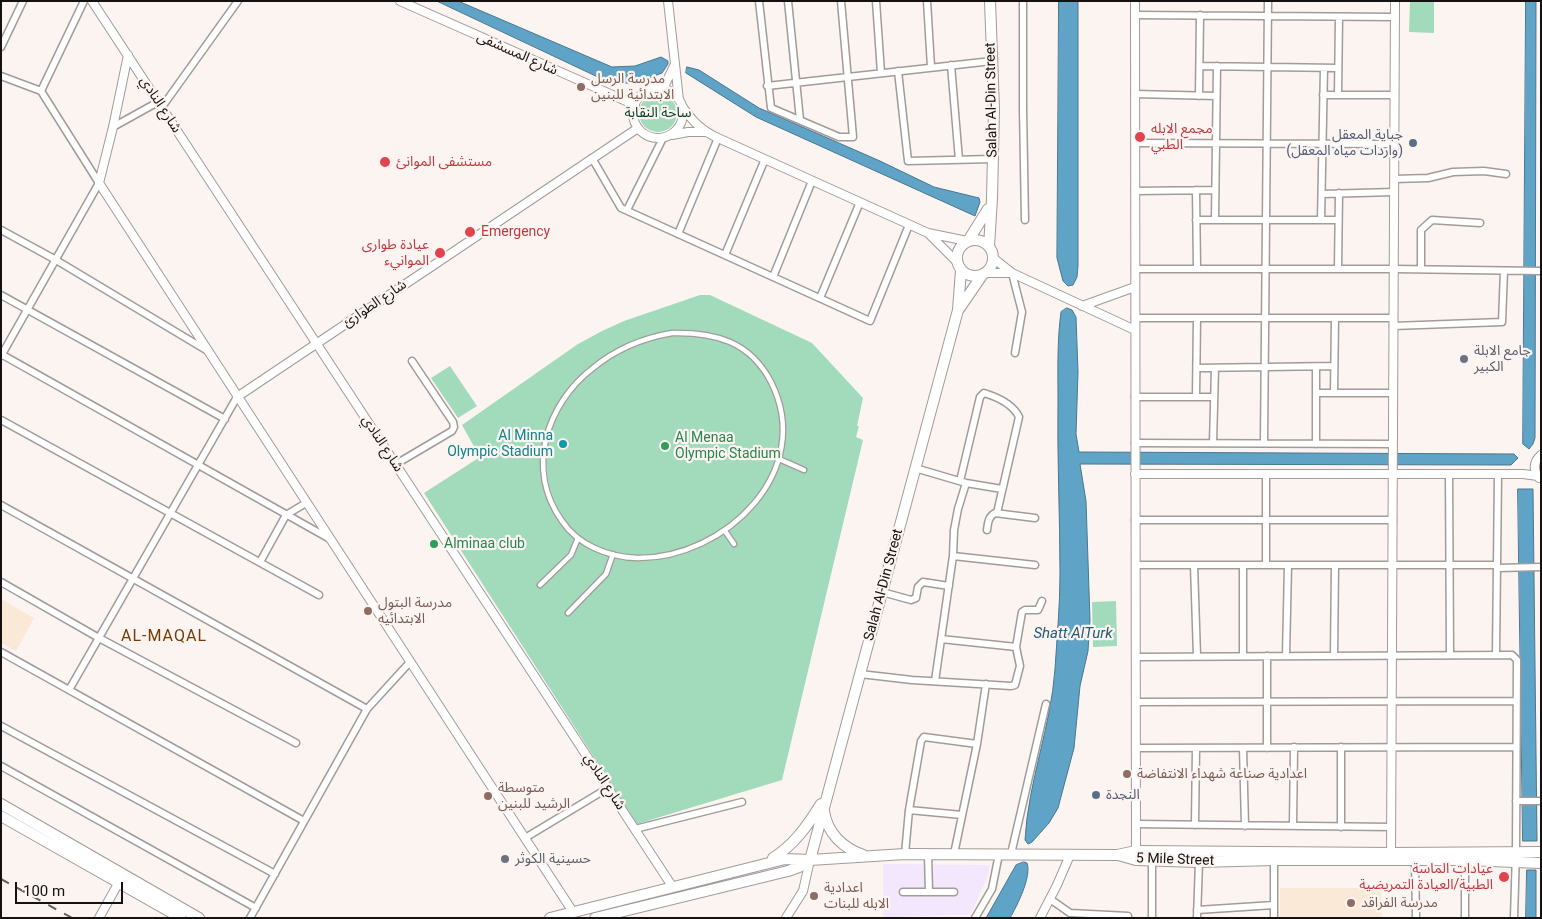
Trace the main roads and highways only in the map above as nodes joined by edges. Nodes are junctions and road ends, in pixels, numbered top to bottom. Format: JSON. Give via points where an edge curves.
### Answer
{"nodes":[{"id":1,"x":990,"y":1,"type":"edge"},
{"id":2,"x":992,"y":199,"type":"junction"},
{"id":3,"x":967,"y":241,"type":"junction"},
{"id":4,"x":989,"y":246,"type":"junction"},
{"id":5,"x":959,"y":266,"type":"junction"},
{"id":6,"x":984,"y":274,"type":"junction"},
{"id":7,"x":958,"y":310,"type":"junction"},
{"id":8,"x":828,"y":792,"type":"junction"},
{"id":9,"x":1,"y":804,"type":"edge"},
{"id":10,"x":824,"y":808,"type":"junction"},
{"id":11,"x":1,"y":816,"type":"edge"},
{"id":12,"x":1541,"y":852,"type":"edge"},
{"id":13,"x":864,"y":856,"type":"junction"},
{"id":14,"x":1136,"y":856,"type":"junction"},
{"id":15,"x":1516,"y":856,"type":"junction"},
{"id":16,"x":810,"y":860,"type":"junction"},
{"id":17,"x":1541,"y":863,"type":"edge"},
{"id":18,"x":764,"y":864,"type":"junction"},
{"id":19,"x":181,"y":918,"type":"edge"},
{"id":20,"x":199,"y":918,"type":"edge"},
{"id":21,"x":550,"y":918,"type":"edge"},
{"id":22,"x":595,"y":918,"type":"edge"}],
"edges":[{"from":1,"to":2,"type":"main road","name":"Salah Al-Din Street","via":[[994,109]]},
{"from":2,"to":3,"type":"main road","name":"Salah Al-Din Street"},
{"from":2,"to":4,"type":"main road","name":"Salah Al-Din Street"},
{"from":3,"to":4,"type":"main road","via":[[979,240]]},
{"from":3,"to":5,"type":"main road","via":[[958,250]]},
{"from":4,"to":6,"type":"main road","via":[[993,258]]},
{"from":5,"to":6,"type":"main road","via":[[971,276]]},
{"from":5,"to":7,"type":"main road","name":"Salah Al-Din Street"},
{"from":6,"to":7,"type":"main road","name":"Salah Al-Din Street"},
{"from":7,"to":8,"type":"main road","name":"Salah Al-Din Street"},
{"from":8,"to":10,"type":"main road","name":"Salah Al-Din Street"},
{"from":8,"to":18,"type":"main road","via":[[795,840]]},
{"from":9,"to":20,"type":"main road"},
{"from":10,"to":13,"type":"main road","via":[[827,824],[836,837]]},
{"from":10,"to":16,"type":"main road","name":"Salah Al-Din Street"},
{"from":11,"to":19,"type":"main road"},
{"from":12,"to":15,"type":"main road","name":"5 Mile Street"},
{"from":13,"to":14,"type":"main road","name":"5 Mile Street"},
{"from":13,"to":16,"type":"main road","name":"5 Mile Street"},
{"from":14,"to":15,"type":"main road","name":"5 Mile Street","via":[[1391,853]]},
{"from":14,"to":15,"type":"main road","name":"5 Mile Street","via":[[1152,861],[1199,862],[1465,860]]},
{"from":15,"to":17,"type":"main road","name":"5 Mile Street"},
{"from":16,"to":18,"type":"main road","via":[[785,858]]},
{"from":16,"to":22,"type":"main road","via":[[788,871]]},
{"from":18,"to":21,"type":"main road"}]}
